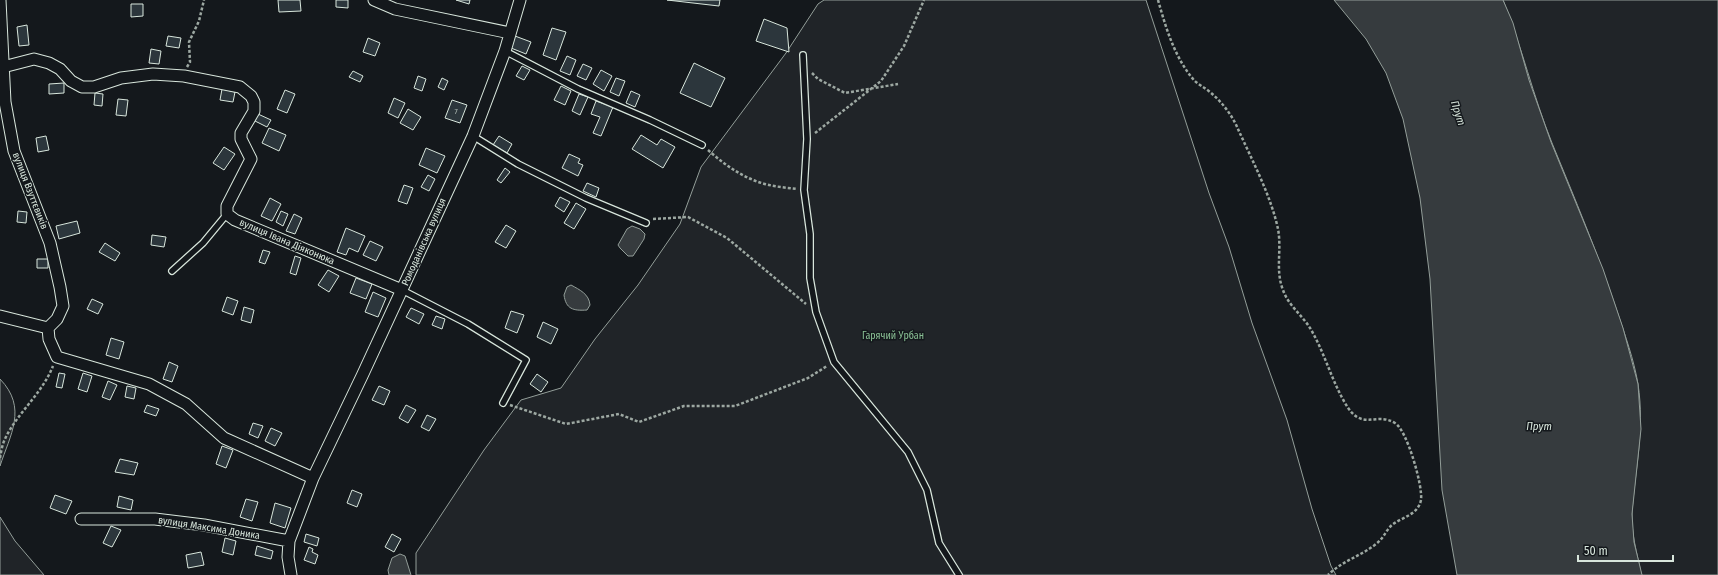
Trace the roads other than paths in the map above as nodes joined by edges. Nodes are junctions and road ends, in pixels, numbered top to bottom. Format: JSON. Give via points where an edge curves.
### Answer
{"nodes":[{"id":1,"x":0,"y":0,"type":"edge"},
{"id":2,"x":374,"y":0,"type":"edge"},
{"id":3,"x":520,"y":0,"type":"edge"},
{"id":4,"x":510,"y":33,"type":"junction"},
{"id":5,"x":505,"y":51,"type":"junction"},
{"id":6,"x":803,"y":55,"type":"dead end"},
{"id":7,"x":3,"y":67,"type":"junction"},
{"id":8,"x":473,"y":136,"type":"junction"},
{"id":9,"x":702,"y":145,"type":"road end"},
{"id":10,"x":227,"y":214,"type":"junction"},
{"id":11,"x":646,"y":223,"type":"road end"},
{"id":12,"x":172,"y":271,"type":"dead end"},
{"id":13,"x":402,"y":290,"type":"junction"},
{"id":14,"x":0,"y":316,"type":"edge"},
{"id":15,"x":48,"y":328,"type":"junction"},
{"id":16,"x":504,"y":403,"type":"road end"},
{"id":17,"x":313,"y":478,"type":"junction"},
{"id":18,"x":81,"y":519,"type":"dead end"},
{"id":19,"x":289,"y":541,"type":"junction"},
{"id":20,"x":291,"y":575,"type":"edge"},
{"id":21,"x":959,"y":575,"type":"edge"}],
"edges":[{"from":1,"to":7,"type":"street","name":"вулиця Взуттєвиків"},
{"from":2,"to":4,"type":"street","via":[[396,9]]},
{"from":3,"to":4,"type":"street","name":"Ромоданівська вулиця"},
{"from":4,"to":5,"type":"street","name":"Ромоданівська вулиця"},
{"from":5,"to":8,"type":"street","name":"Ромоданівська вулиця"},
{"from":5,"to":9,"type":"lane","via":[[578,89]]},
{"from":6,"to":21,"type":"lane","via":[[807,139],[804,190],[810,234],[810,278],[816,312],[834,362],[908,452],[928,490],[939,543]]},
{"from":7,"to":10,"type":"street","via":[[34,59],[60,69],[71,81],[82,87],[94,87],[121,78],[153,74],[184,76],[240,87],[254,102],[254,111],[241,133],[250,159],[227,206]]},
{"from":7,"to":15,"type":"street","name":"вулиця Взуттєвиків","via":[[5,102],[14,151],[50,243],[60,287],[62,306],[57,319]]},
{"from":8,"to":11,"type":"lane","via":[[518,164],[586,198]]},
{"from":8,"to":13,"type":"street","name":"Ромоданівська вулиця"},
{"from":10,"to":12,"type":"lane","via":[[203,243]]},
{"from":10,"to":13,"type":"street","name":"вулиця Івана Діяконюка","via":[[235,220]]},
{"from":13,"to":16,"type":"lane","via":[[468,324],[526,360]]},
{"from":13,"to":17,"type":"street","name":"Ромоданівська вулиця"},
{"from":14,"to":15,"type":"street"},
{"from":15,"to":17,"type":"street","via":[[49,338],[57,357],[149,384],[186,404],[224,438]]},
{"from":17,"to":19,"type":"street","name":"Ромоданівська вулиця"},
{"from":18,"to":19,"type":"street","name":"вулиця Максима Доника","via":[[155,519],[204,525]]},
{"from":19,"to":20,"type":"street","name":"Ромоданівська вулиця"}]}
